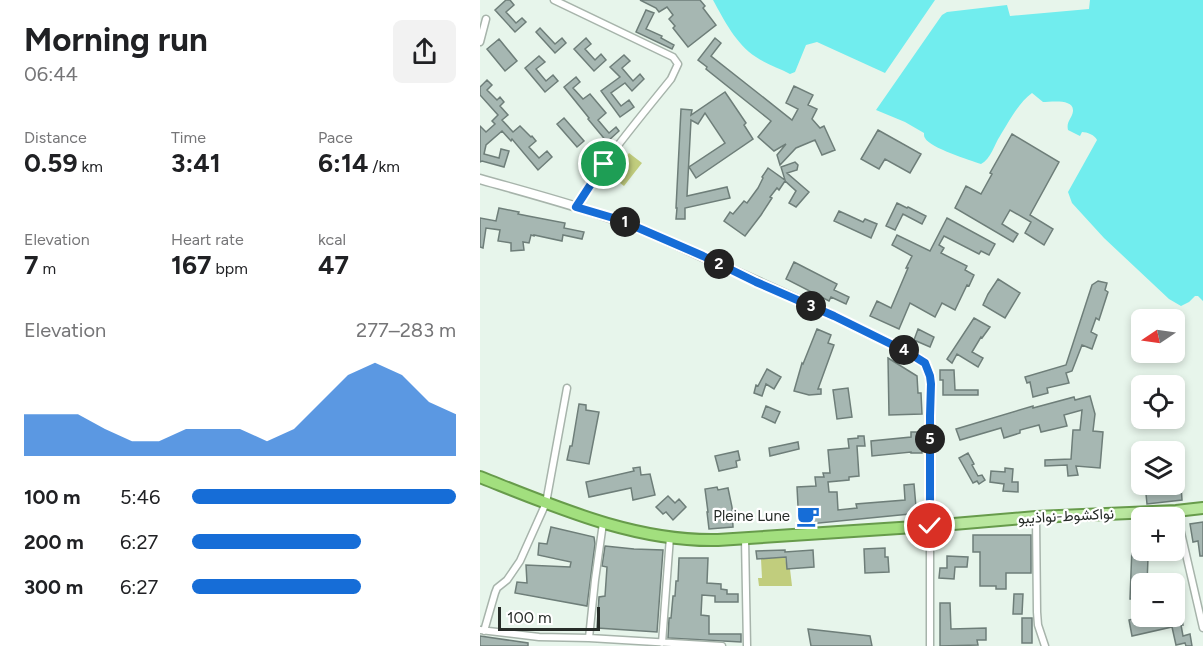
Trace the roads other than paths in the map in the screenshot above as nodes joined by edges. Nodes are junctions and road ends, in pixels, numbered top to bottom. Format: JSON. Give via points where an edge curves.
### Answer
{"nodes":[{"id":1,"x":554,"y":0,"type":"edge"},
{"id":2,"x":486,"y":19,"type":"dead end"},
{"id":3,"x":480,"y":42,"type":"edge"},
{"id":4,"x":480,"y":179,"type":"edge"},
{"id":5,"x":576,"y":207,"type":"junction"},
{"id":6,"x":567,"y":388,"type":"dead end"},
{"id":7,"x":480,"y":477,"type":"edge"},
{"id":8,"x":546,"y":503,"type":"junction"},
{"id":9,"x":1203,"y":508,"type":"edge"},
{"id":10,"x":1185,"y":510,"type":"edge"},
{"id":11,"x":1131,"y":513,"type":"edge"},
{"id":12,"x":1036,"y":517,"type":"junction"},
{"id":13,"x":603,"y":523,"type":"junction"},
{"id":14,"x":930,"y":526,"type":"junction"},
{"id":15,"x":670,"y":537,"type":"junction"},
{"id":16,"x":745,"y":538,"type":"junction"},
{"id":17,"x":1185,"y":550,"type":"edge"},
{"id":18,"x":1203,"y":628,"type":"edge"},
{"id":19,"x":482,"y":631,"type":"edge"},
{"id":20,"x":589,"y":638,"type":"junction"},
{"id":21,"x":662,"y":643,"type":"junction"},
{"id":22,"x":641,"y":644,"type":"edge"},
{"id":23,"x":703,"y":646,"type":"edge"},
{"id":24,"x":722,"y":646,"type":"edge"},
{"id":25,"x":747,"y":646,"type":"edge"},
{"id":26,"x":930,"y":646,"type":"edge"},
{"id":27,"x":1045,"y":646,"type":"edge"}],
"edges":[{"from":1,"to":5,"type":"street","via":[[673,57],[678,64],[671,79],[604,164]]},
{"from":2,"to":3,"type":"street"},
{"from":4,"to":5,"type":"street"},
{"from":5,"to":14,"type":"street","via":[[620,220],[692,251],[925,363],[931,384]]},
{"from":6,"to":8,"type":"street"},
{"from":7,"to":8,"type":"highway"},
{"from":8,"to":13,"type":"highway"},
{"from":8,"to":19,"type":"street","via":[[520,561],[497,588]]},
{"from":9,"to":10,"type":"main road","name":"نواكشوط-نواذيبو"},
{"from":11,"to":12,"type":"main road","name":"نواكشوط-نواذيبو"},
{"from":12,"to":14,"type":"main road","name":"نواكشوط-نواذيبو"},
{"from":12,"to":27,"type":"street","via":[[1036,612]]},
{"from":13,"to":15,"type":"highway"},
{"from":13,"to":20,"type":"street"},
{"from":14,"to":16,"type":"highway"},
{"from":14,"to":26,"type":"street"},
{"from":15,"to":16,"type":"highway"},
{"from":15,"to":21,"type":"street"},
{"from":16,"to":25,"type":"street"},
{"from":17,"to":18,"type":"street"},
{"from":19,"to":20,"type":"street"},
{"from":20,"to":22,"type":"street"},
{"from":21,"to":22,"type":"street"},
{"from":21,"to":23,"type":"street"},
{"from":23,"to":24,"type":"street"}]}
